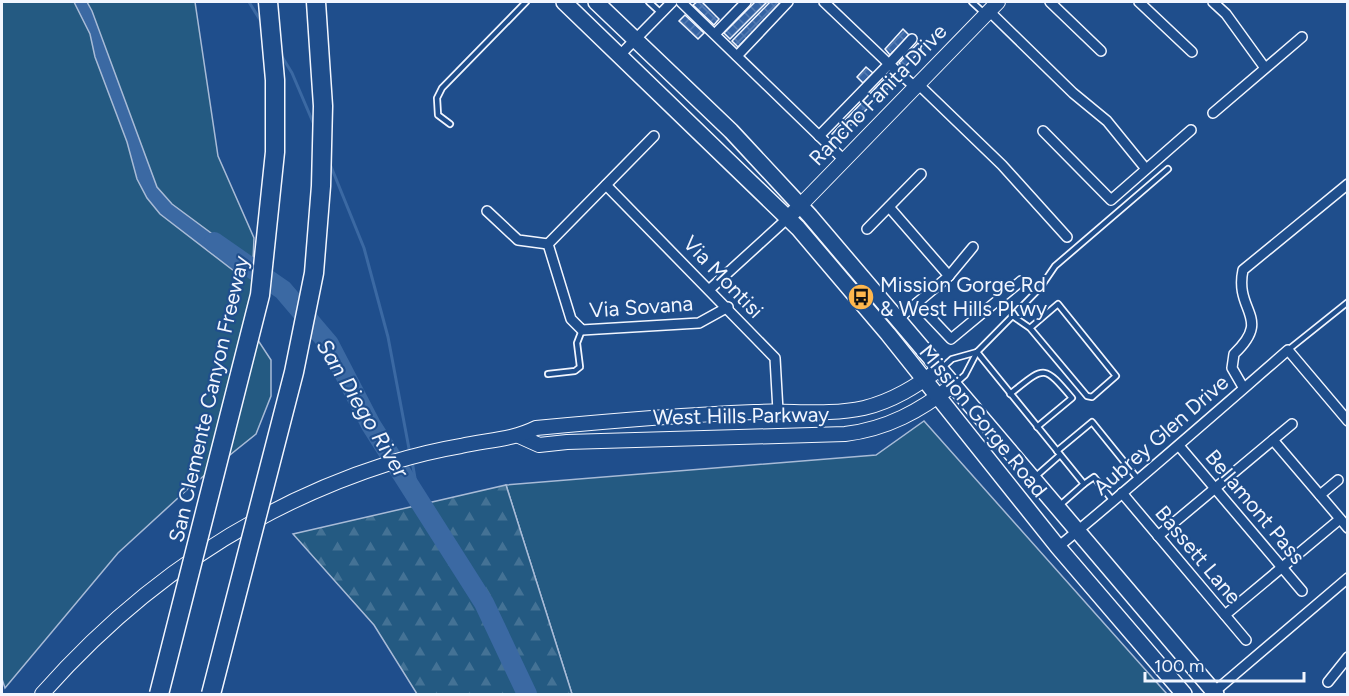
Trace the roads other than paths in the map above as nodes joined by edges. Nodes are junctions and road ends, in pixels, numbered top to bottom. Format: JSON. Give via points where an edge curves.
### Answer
{"nodes":[{"id":1,"x":268,"y":2,"type":"edge"},
{"id":2,"x":315,"y":2,"type":"edge"},
{"id":3,"x":526,"y":2,"type":"edge"},
{"id":4,"x":564,"y":2,"type":"edge"},
{"id":5,"x":596,"y":2,"type":"edge"},
{"id":6,"x":649,"y":2,"type":"edge"},
{"id":7,"x":672,"y":2,"type":"edge"},
{"id":8,"x":681,"y":2,"type":"edge"},
{"id":9,"x":746,"y":2,"type":"edge"},
{"id":10,"x":788,"y":2,"type":"edge"},
{"id":11,"x":824,"y":2,"type":"edge"},
{"id":12,"x":972,"y":2,"type":"edge"},
{"id":13,"x":1050,"y":2,"type":"edge"},
{"id":14,"x":1139,"y":2,"type":"edge"},
{"id":15,"x":1213,"y":2,"type":"edge"},
{"id":16,"x":991,"y":9,"type":"edge"},
{"id":17,"x":661,"y":13,"type":"junction"},
{"id":18,"x":715,"y":34,"type":"junction"},
{"id":19,"x":1302,"y":37,"type":"dead end"},
{"id":20,"x":635,"y":39,"type":"junction"},
{"id":21,"x":912,"y":39,"type":"dead end"},
{"id":22,"x":1101,"y":51,"type":"dead end"},
{"id":23,"x":1192,"y":52,"type":"dead end"},
{"id":24,"x":620,"y":55,"type":"junction"},
{"id":25,"x":736,"y":56,"type":"junction"},
{"id":26,"x":889,"y":64,"type":"junction"},
{"id":27,"x":1265,"y":68,"type":"junction"},
{"id":28,"x":916,"y":86,"type":"junction"},
{"id":29,"x":1213,"y":113,"type":"dead end"},
{"id":30,"x":450,"y":124,"type":"dead end"},
{"id":31,"x":1191,"y":130,"type":"dead end"},
{"id":32,"x":1043,"y":131,"type":"dead end"},
{"id":33,"x":654,"y":135,"type":"dead end"},
{"id":34,"x":819,"y":136,"type":"junction"},
{"id":35,"x":844,"y":160,"type":"junction"},
{"id":36,"x":1146,"y":169,"type":"junction"},
{"id":37,"x":1168,"y":169,"type":"dead end"},
{"id":38,"x":921,"y":174,"type":"dead end"},
{"id":39,"x":1347,"y":184,"type":"edge"},
{"id":40,"x":606,"y":185,"type":"junction"},
{"id":41,"x":800,"y":206,"type":"junction"},
{"id":42,"x":889,"y":207,"type":"junction"},
{"id":43,"x":487,"y":211,"type":"dead end"},
{"id":44,"x":789,"y":218,"type":"junction"},
{"id":45,"x":867,"y":229,"type":"dead end"},
{"id":46,"x":1067,"y":237,"type":"dead end"},
{"id":47,"x":548,"y":244,"type":"junction"},
{"id":48,"x":973,"y":247,"type":"dead end"},
{"id":49,"x":949,"y":276,"type":"junction"},
{"id":50,"x":1021,"y":280,"type":"dead end"},
{"id":51,"x":710,"y":289,"type":"junction"},
{"id":52,"x":1347,"y":302,"type":"edge"},
{"id":53,"x":917,"y":303,"type":"junction"},
{"id":54,"x":728,"y":307,"type":"junction"},
{"id":55,"x":1014,"y":317,"type":"junction"},
{"id":56,"x":899,"y":318,"type":"junction"},
{"id":57,"x":1030,"y":328,"type":"junction"},
{"id":58,"x":582,"y":330,"type":"junction"},
{"id":59,"x":1288,"y":351,"type":"junction"},
{"id":60,"x":976,"y":352,"type":"junction"},
{"id":61,"x":940,"y":369,"type":"junction"},
{"id":62,"x":548,"y":374,"type":"dead end"},
{"id":63,"x":923,"y":381,"type":"junction"},
{"id":64,"x":953,"y":385,"type":"junction"},
{"id":65,"x":1243,"y":387,"type":"junction"},
{"id":66,"x":1010,"y":393,"type":"junction"},
{"id":67,"x":936,"y":398,"type":"junction"},
{"id":68,"x":778,"y":411,"type":"junction"},
{"id":69,"x":1347,"y":421,"type":"edge"},
{"id":70,"x":1292,"y":424,"type":"dead end"},
{"id":71,"x":1037,"y":427,"type":"junction"},
{"id":72,"x":519,"y":436,"type":"junction"},
{"id":73,"x":1273,"y":440,"type":"junction"},
{"id":74,"x":1180,"y":447,"type":"junction"},
{"id":75,"x":1059,"y":453,"type":"junction"},
{"id":76,"x":1032,"y":479,"type":"junction"},
{"id":77,"x":1138,"y":479,"type":"junction"},
{"id":78,"x":1338,"y":480,"type":"dead end"},
{"id":79,"x":1084,"y":484,"type":"junction"},
{"id":80,"x":1215,"y":488,"type":"junction"},
{"id":81,"x":1122,"y":493,"type":"junction"},
{"id":82,"x":1320,"y":495,"type":"junction"},
{"id":83,"x":1113,"y":501,"type":"junction"},
{"id":84,"x":1056,"y":508,"type":"junction"},
{"id":85,"x":1340,"y":519,"type":"junction"},
{"id":86,"x":1347,"y":528,"type":"edge"},
{"id":87,"x":1077,"y":532,"type":"junction"},
{"id":88,"x":1158,"y":536,"type":"junction"},
{"id":89,"x":1058,"y":548,"type":"junction"},
{"id":90,"x":1282,"y":567,"type":"junction"},
{"id":91,"x":1347,"y":578,"type":"edge"},
{"id":92,"x":1302,"y":591,"type":"dead end"},
{"id":93,"x":1225,"y":615,"type":"junction"},
{"id":94,"x":1246,"y":640,"type":"dead end"},
{"id":95,"x":1347,"y":657,"type":"edge"},
{"id":96,"x":1328,"y":682,"type":"dead end"},
{"id":97,"x":1215,"y":693,"type":"edge"},
{"id":98,"x":42,"y":694,"type":"edge"},
{"id":99,"x":159,"y":694,"type":"edge"},
{"id":100,"x":211,"y":694,"type":"edge"},
{"id":101,"x":1184,"y":694,"type":"edge"}],
"edges":[{"from":1,"to":99,"type":"highway","name":"San Clemente Canyon Freeway","bridge":true,"via":[[275,152],[260,295]]},
{"from":2,"to":100,"type":"highway","bridge":true,"via":[[323,106],[314,273],[294,372]]},
{"from":3,"to":30,"type":"lane","via":[[442,88],[437,98],[438,115]]},
{"from":4,"to":24,"type":"main road","name":"Mission Gorge Road"},
{"from":5,"to":20,"type":"main road","name":"Mission Gorge Road"},
{"from":6,"to":17,"type":"lane"},
{"from":7,"to":17,"type":"street"},
{"from":8,"to":18,"type":"street"},
{"from":9,"to":18,"type":"street"},
{"from":10,"to":25,"type":"street"},
{"from":11,"to":26,"type":"street"},
{"from":12,"to":16,"type":"lane"},
{"from":13,"to":22,"type":"street"},
{"from":14,"to":23,"type":"street"},
{"from":15,"to":27,"type":"street"},
{"from":16,"to":28,"type":"main road","name":"Rancho Fanita Drive"},
{"from":16,"to":36,"type":"street","via":[[1073,93],[1107,120]]},
{"from":17,"to":20,"type":"street"},
{"from":18,"to":25,"type":"street"},
{"from":19,"to":27,"type":"street"},
{"from":20,"to":24,"type":"street"},
{"from":20,"to":41,"type":"main road","name":"Mission Gorge Road","via":[[731,131]]},
{"from":21,"to":26,"type":"street"},
{"from":24,"to":44,"type":"main road","name":"Mission Gorge Road"},
{"from":25,"to":34,"type":"street"},
{"from":26,"to":28,"type":"street"},
{"from":26,"to":34,"type":"street"},
{"from":27,"to":29,"type":"street"},
{"from":28,"to":35,"type":"main road","name":"Rancho Fanita Drive"},
{"from":28,"to":46,"type":"street","via":[[1002,165]]},
{"from":31,"to":36,"type":"street"},
{"from":32,"to":36,"type":"street","via":[[1111,200]]},
{"from":33,"to":40,"type":"street"},
{"from":34,"to":35,"type":"street"},
{"from":35,"to":41,"type":"main road","name":"Rancho Fanita Drive"},
{"from":37,"to":55,"type":"lane","via":[[1055,266]]},
{"from":38,"to":42,"type":"street"},
{"from":39,"to":65,"type":"street","via":[[1243,270],[1240,285],[1253,326],[1248,340],[1234,354],[1232,368]]},
{"from":40,"to":47,"type":"street"},
{"from":40,"to":51,"type":"street","name":"Via Montisi"},
{"from":41,"to":44,"type":"main road","name":"Rancho Fanita Drive"},
{"from":41,"to":56,"type":"main road","name":"Mission Gorge Road"},
{"from":42,"to":45,"type":"street"},
{"from":42,"to":49,"type":"street"},
{"from":43,"to":47,"type":"street","via":[[518,240]]},
{"from":44,"to":51,"type":"street"},
{"from":44,"to":63,"type":"main road","name":"Mission Gorge Road"},
{"from":47,"to":58,"type":"street","name":"Via Sovana","via":[[571,319]]},
{"from":48,"to":49,"type":"street"},
{"from":49,"to":53,"type":"street"},
{"from":50,"to":53,"type":"street","via":[[951,339]]},
{"from":51,"to":54,"type":"street","name":"Via Montisi"},
{"from":52,"to":59,"type":"lane"},
{"from":53,"to":56,"type":"street"},
{"from":54,"to":58,"type":"street","name":"Via Sovana","via":[[699,322]]},
{"from":54,"to":68,"type":"street","name":"Via Montisi","via":[[775,358]]},
{"from":55,"to":57,"type":"lane"},
{"from":55,"to":60,"type":"lane"},
{"from":56,"to":61,"type":"main road","name":"Mission Gorge Road"},
{"from":57,"to":57,"type":"lane","via":[[1087,396],[1092,397],[1116,376],[1058,304]]},
{"from":58,"to":62,"type":"lane","via":[[577,343],[580,367]]},
{"from":59,"to":65,"type":"street","name":"Aubrey Glen Drive"},
{"from":59,"to":69,"type":"street"},
{"from":60,"to":61,"type":"lane","via":[[952,359]]},
{"from":60,"to":64,"type":"lane","via":[[965,375]]},
{"from":60,"to":66,"type":"lane"},
{"from":61,"to":63,"type":"main road","name":"West Hills Parkway"},
{"from":61,"to":64,"type":"main road","name":"Mission Gorge Road"},
{"from":63,"to":67,"type":"main road","name":"Mission Gorge Road"},
{"from":63,"to":68,"type":"main road","name":"West Hills Parkway","via":[[889,401],[862,408]]},
{"from":64,"to":67,"type":"main road","name":"West Hills Parkway"},
{"from":64,"to":76,"type":"main road","name":"Mission Gorge Road"},
{"from":65,"to":74,"type":"street","name":"Aubrey Glen Drive"},
{"from":66,"to":71,"type":"lane"},
{"from":66,"to":71,"type":"lane","via":[[1045,371],[1072,398]]},
{"from":67,"to":72,"type":"main road","name":"West Hills Parkway","via":[[894,423],[835,435],[539,445]]},
{"from":67,"to":89,"type":"main road","name":"Mission Gorge Road"},
{"from":68,"to":72,"type":"main road","name":"West Hills Parkway","via":[[563,425],[536,428]]},
{"from":70,"to":73,"type":"street"},
{"from":71,"to":75,"type":"lane"},
{"from":72,"to":98,"type":"main road","name":"West Hills Parkway","via":[[413,457],[357,474],[297,498],[236,530],[181,567],[105,628]]},
{"from":73,"to":80,"type":"street"},
{"from":73,"to":82,"type":"street"},
{"from":74,"to":77,"type":"street","name":"Aubrey Glen Drive"},
{"from":74,"to":80,"type":"street","name":"Bellamont Pass"},
{"from":75,"to":76,"type":"lane"},
{"from":75,"to":77,"type":"lane","via":[[1092,422]]},
{"from":75,"to":79,"type":"lane"},
{"from":76,"to":84,"type":"main road","name":"Mission Gorge Road"},
{"from":77,"to":81,"type":"street","name":"Aubrey Glen Drive"},
{"from":78,"to":82,"type":"street"},
{"from":79,"to":83,"type":"lane","via":[[1094,477]]},
{"from":79,"to":84,"type":"lane"},
{"from":80,"to":88,"type":"street"},
{"from":80,"to":90,"type":"street","name":"Bellamont Pass"},
{"from":81,"to":83,"type":"street","name":"Aubrey Glen Drive"},
{"from":81,"to":88,"type":"street","name":"Bassett Lane"},
{"from":82,"to":85,"type":"street"},
{"from":83,"to":87,"type":"street","name":"Aubrey Glen Drive"},
{"from":84,"to":87,"type":"main road","name":"Mission Gorge Road"},
{"from":85,"to":86,"type":"street"},
{"from":85,"to":90,"type":"street"},
{"from":87,"to":89,"type":"street","name":"Aubrey Glen Drive"},
{"from":87,"to":97,"type":"main road","name":"Mission Gorge Road"},
{"from":88,"to":93,"type":"street","name":"Bassett Lane"},
{"from":89,"to":101,"type":"main road","name":"Mission Gorge Road"},
{"from":90,"to":92,"type":"street","name":"Bellamont Pass"},
{"from":90,"to":93,"type":"street"},
{"from":91,"to":97,"type":"street"},
{"from":93,"to":94,"type":"street","name":"Bassett Lane"},
{"from":95,"to":96,"type":"street"}]}
